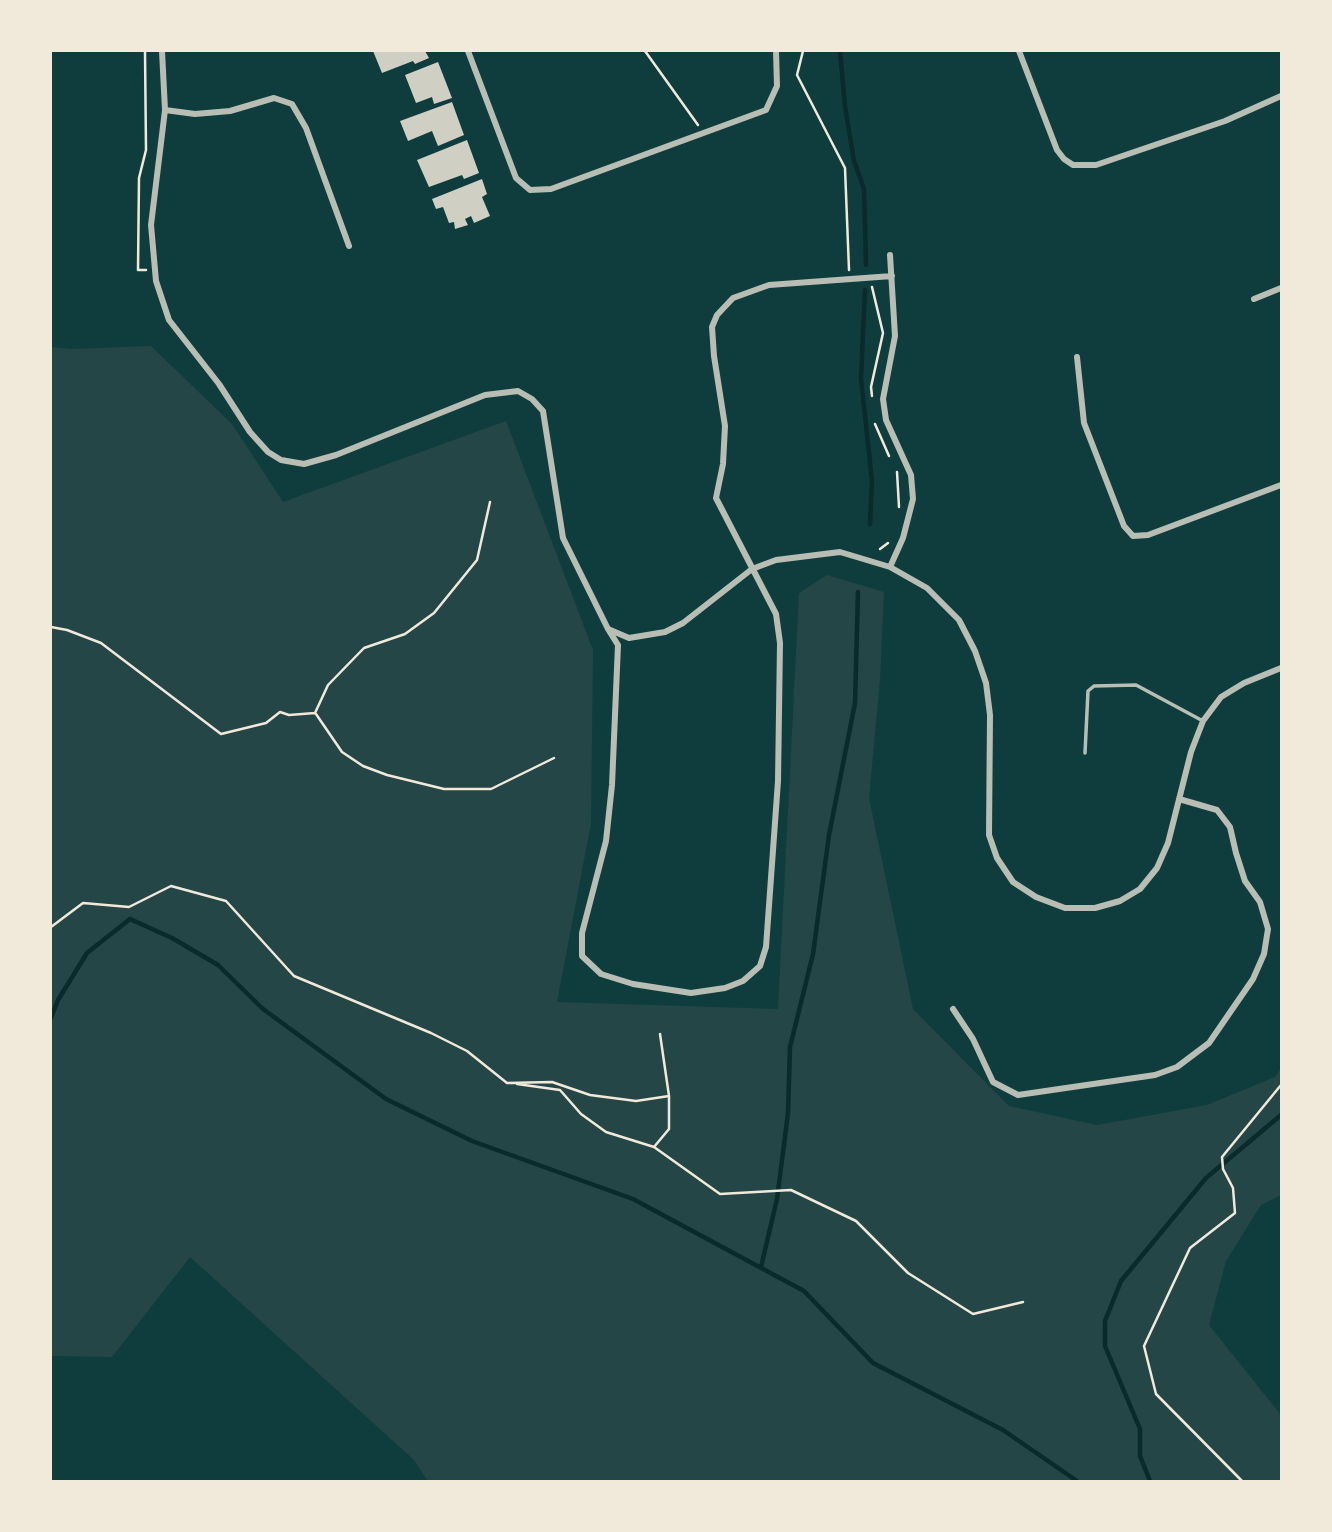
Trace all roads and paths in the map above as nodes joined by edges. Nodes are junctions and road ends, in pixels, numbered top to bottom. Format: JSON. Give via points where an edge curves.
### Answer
{"nodes":[{"id":1,"x":145,"y":51,"type":"edge"},
{"id":2,"x":162,"y":51,"type":"edge"},
{"id":3,"x":468,"y":51,"type":"edge"},
{"id":4,"x":645,"y":51,"type":"edge"},
{"id":5,"x":776,"y":51,"type":"edge"},
{"id":6,"x":803,"y":51,"type":"edge"},
{"id":7,"x":1019,"y":51,"type":"edge"},
{"id":8,"x":1281,"y":96,"type":"edge"},
{"id":9,"x":165,"y":110,"type":"junction"},
{"id":10,"x":704,"y":133,"type":"junction"},
{"id":11,"x":349,"y":246,"type":"dead end"},
{"id":12,"x":890,"y":255,"type":"dead end"},
{"id":13,"x":156,"y":271,"type":"junction"},
{"id":14,"x":892,"y":276,"type":"junction"},
{"id":15,"x":850,"y":279,"type":"junction"},
{"id":16,"x":1281,"y":288,"type":"edge"},
{"id":17,"x":1254,"y":299,"type":"dead end"},
{"id":18,"x":1077,"y":357,"type":"dead end"},
{"id":19,"x":1281,"y":485,"type":"edge"},
{"id":20,"x":491,"y":502,"type":"dead end"},
{"id":21,"x":890,"y":566,"type":"junction"},
{"id":22,"x":752,"y":569,"type":"junction"},
{"id":23,"x":51,"y":627,"type":"edge"},
{"id":24,"x":608,"y":629,"type":"junction"},
{"id":25,"x":1281,"y":668,"type":"edge"},
{"id":26,"x":315,"y":713,"type":"junction"},
{"id":27,"x":1203,"y":720,"type":"junction"},
{"id":28,"x":1085,"y":752,"type":"dead end"},
{"id":29,"x":554,"y":758,"type":"dead end"},
{"id":30,"x":1179,"y":799,"type":"junction"},
{"id":31,"x":51,"y":927,"type":"edge"},
{"id":32,"x":953,"y":1009,"type":"dead end"},
{"id":33,"x":660,"y":1034,"type":"dead end"},
{"id":34,"x":508,"y":1083,"type":"junction"},
{"id":35,"x":1281,"y":1085,"type":"edge"},
{"id":36,"x":668,"y":1096,"type":"junction"},
{"id":37,"x":654,"y":1147,"type":"junction"},
{"id":38,"x":1023,"y":1302,"type":"dead end"},
{"id":39,"x":1242,"y":1481,"type":"edge"}],
"edges":[{"from":1,"to":13,"type":"path","via":[[146,150],[139,178],[138,270]]},
{"from":2,"to":9,"type":"street"},
{"from":3,"to":10,"type":"street","via":[[516,178],[530,190],[551,189]]},
{"from":4,"to":10,"type":"path"},
{"from":5,"to":10,"type":"street","via":[[777,86],[766,110]]},
{"from":6,"to":15,"type":"path","via":[[797,75],[845,168]]},
{"from":7,"to":8,"type":"street","via":[[1057,150],[1073,165],[1096,165],[1224,121]]},
{"from":9,"to":11,"type":"street","via":[[195,114],[230,111],[274,98],[292,104],[306,128]]},
{"from":9,"to":13,"type":"street","via":[[151,225]]},
{"from":12,"to":14,"type":"street"},
{"from":13,"to":24,"type":"street","via":[[169,320],[250,432],[281,460],[304,464],[336,455],[485,395],[518,391],[532,400],[543,411],[563,538]]},
{"from":14,"to":15,"type":"street"},
{"from":14,"to":21,"type":"street","via":[[895,336],[883,399],[886,420],[911,475],[913,499]]},
{"from":15,"to":22,"type":"street","via":[[747,291],[724,306],[712,327],[725,426],[716,498]]},
{"from":16,"to":17,"type":"street"},
{"from":18,"to":19,"type":"street","via":[[1084,423],[1124,526],[1133,536],[1148,535]]},
{"from":20,"to":26,"type":"path","via":[[477,560],[434,613],[405,634],[364,648],[328,685]]},
{"from":21,"to":22,"type":"street","via":[[840,552],[776,560]]},
{"from":21,"to":30,"type":"street","via":[[927,588],[959,620],[975,651],[990,715],[989,835],[996,858],[1013,882],[1065,908],[1096,908],[1120,901],[1140,889],[1157,868]]},
{"from":22,"to":24,"type":"street","via":[[683,623],[664,632],[629,638]]},
{"from":22,"to":24,"type":"street","via":[[776,614],[780,643],[778,781],[766,947],[760,967],[725,988],[691,993],[633,984],[601,974],[582,956],[582,933],[606,841],[612,785],[618,645]]},
{"from":23,"to":26,"type":"path","via":[[101,643],[221,734],[266,723],[280,712]]},
{"from":25,"to":27,"type":"street","via":[[1221,697]]},
{"from":26,"to":29,"type":"path","via":[[342,752],[363,766],[444,789],[491,789]]},
{"from":27,"to":28,"type":"lane","via":[[1136,685],[1094,686],[1088,691]]},
{"from":27,"to":30,"type":"street"},
{"from":30,"to":32,"type":"street","via":[[1217,810],[1230,827],[1245,881],[1260,902],[1268,929],[1253,979],[1209,1043],[1177,1067],[1155,1075],[1018,1095],[993,1082]]},
{"from":31,"to":34,"type":"path","via":[[83,903],[129,907],[171,886],[226,901],[294,976],[431,1033],[467,1051]]},
{"from":33,"to":36,"type":"path"},
{"from":34,"to":36,"type":"path","via":[[552,1082],[590,1095],[636,1101]]},
{"from":34,"to":37,"type":"path","via":[[560,1090],[581,1114],[606,1132]]},
{"from":35,"to":39,"type":"path","via":[[1222,1157],[1233,1188],[1235,1213],[1190,1248],[1144,1346],[1156,1394]]},
{"from":36,"to":37,"type":"path","via":[[670,1129]]},
{"from":37,"to":38,"type":"path","via":[[720,1194],[791,1190],[856,1221],[908,1273],[973,1314]]}]}
